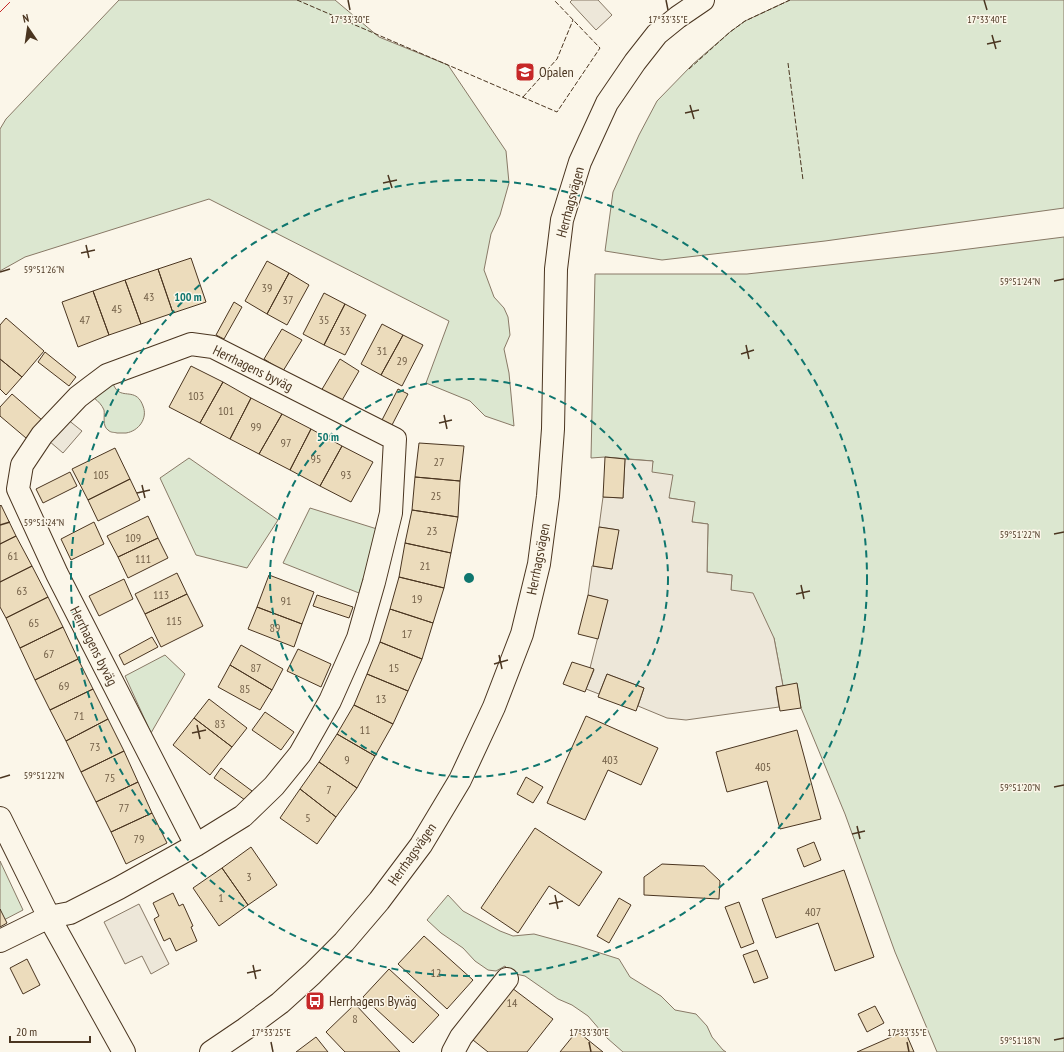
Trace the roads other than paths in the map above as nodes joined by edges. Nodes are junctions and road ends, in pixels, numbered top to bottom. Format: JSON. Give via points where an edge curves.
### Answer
{"nodes":[{"id":1,"x":703,"y":0,"type":"edge"},
{"id":2,"x":0,"y":818,"type":"edge"},
{"id":3,"x":196,"y":845,"type":"junction"},
{"id":4,"x":49,"y":917,"type":"junction"},
{"id":5,"x":0,"y":941,"type":"edge"},
{"id":6,"x":506,"y":980,"type":"dead end"},
{"id":7,"x":124,"y":1052,"type":"edge"},
{"id":8,"x":211,"y":1052,"type":"edge"},
{"id":9,"x":453,"y":1052,"type":"edge"}],
"edges":[{"from":1,"to":8,"type":"street","name":"Herrhagsvägen","via":[[657,34],[635,62],[607,103],[580,162],[562,220],[556,269],[552,437],[548,496],[539,564],[522,634],[494,707],[460,780],[421,845],[379,902],[344,942],[280,1003]]},
{"from":2,"to":4,"type":"street"},
{"from":3,"to":3,"type":"street","name":"Herrhagens byväg","via":[[243,816],[274,786],[300,754],[330,701],[358,638],[374,582],[391,513],[395,439],[213,347],[191,344],[107,375],[78,397],[42,435],[22,465],[18,489],[57,574]]},
{"from":3,"to":4,"type":"street","name":"Herrhagens byväg","via":[[70,913]]},
{"from":4,"to":5,"type":"street","name":"Herrhagens byväg"},
{"from":4,"to":7,"type":"street"},
{"from":6,"to":9,"type":"street","via":[[461,1037]]}]}
